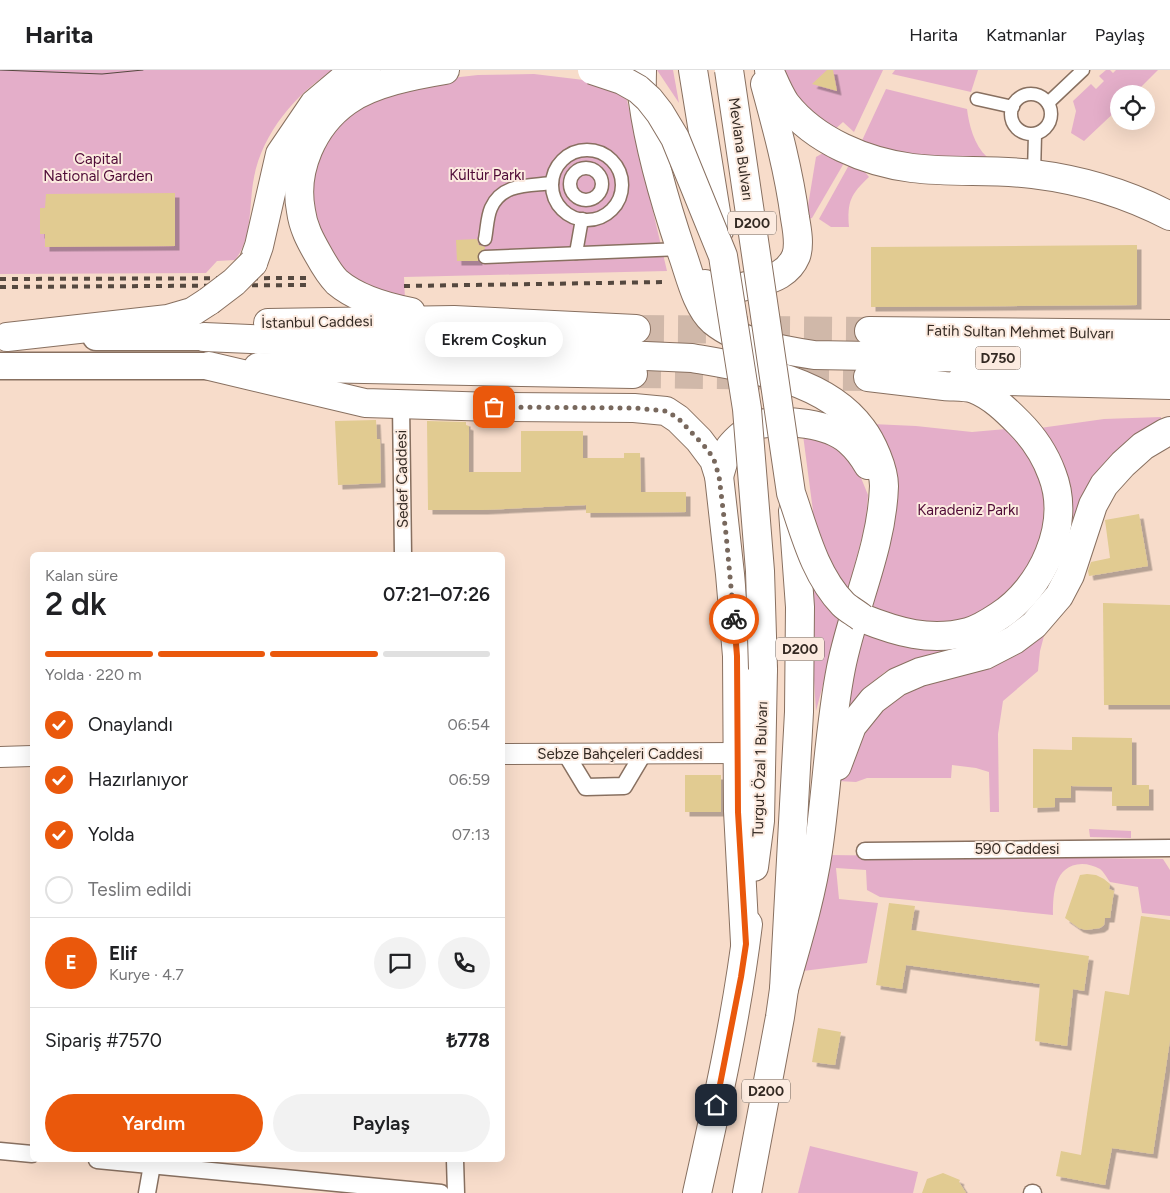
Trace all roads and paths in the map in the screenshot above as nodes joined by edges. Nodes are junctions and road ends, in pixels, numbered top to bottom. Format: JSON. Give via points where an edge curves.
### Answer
{"nodes":[{"id":1,"x":366,"y":70,"type":"edge"},
{"id":2,"x":445,"y":70,"type":"edge"},
{"id":3,"x":592,"y":70,"type":"edge"},
{"id":4,"x":642,"y":70,"type":"edge"},
{"id":5,"x":693,"y":70,"type":"edge"},
{"id":6,"x":729,"y":70,"type":"edge"},
{"id":7,"x":762,"y":70,"type":"edge"},
{"id":8,"x":769,"y":70,"type":"edge"},
{"id":9,"x":1082,"y":70,"type":"edge"},
{"id":10,"x":977,"y":99,"type":"dead end"},
{"id":11,"x":1048,"y":103,"type":"junction"},
{"id":12,"x":1013,"y":107,"type":"junction"},
{"id":13,"x":1036,"y":134,"type":"junction"},
{"id":14,"x":593,"y":151,"type":"junction"},
{"id":15,"x":590,"y":169,"type":"junction"},
{"id":16,"x":1034,"y":174,"type":"junction"},
{"id":17,"x":553,"y":179,"type":"junction"},
{"id":18,"x":571,"y":180,"type":"junction"},
{"id":19,"x":602,"y":188,"type":"junction"},
{"id":20,"x":620,"y":195,"type":"junction"},
{"id":21,"x":584,"y":200,"type":"junction"},
{"id":22,"x":1170,"y":216,"type":"edge"},
{"id":23,"x":580,"y":219,"type":"junction"},
{"id":24,"x":485,"y":239,"type":"dead end"},
{"id":25,"x":681,"y":249,"type":"junction"},
{"id":26,"x":576,"y":253,"type":"junction"},
{"id":27,"x":722,"y":256,"type":"junction"},
{"id":28,"x":485,"y":257,"type":"dead end"},
{"id":29,"x":454,"y":320,"type":"junction"},
{"id":30,"x":636,"y":329,"type":"tunnel mouth"},
{"id":31,"x":869,"y":331,"type":"tunnel mouth"},
{"id":32,"x":1170,"y":334,"type":"edge"},
{"id":33,"x":4,"y":336,"type":"edge"},
{"id":34,"x":204,"y":337,"type":"junction"},
{"id":35,"x":1170,"y":361,"type":"edge"},
{"id":36,"x":0,"y":366,"type":"edge"},
{"id":37,"x":209,"y":366,"type":"junction"},
{"id":38,"x":633,"y":374,"type":"tunnel mouth"},
{"id":39,"x":1170,"y":385,"type":"edge"},
{"id":40,"x":401,"y":404,"type":"junction"},
{"id":41,"x":1170,"y":431,"type":"edge"},
{"id":42,"x":719,"y":476,"type":"junction"},
{"id":43,"x":791,"y":492,"type":"junction"},
{"id":44,"x":880,"y":517,"type":"junction"},
{"id":45,"x":404,"y":552,"type":"edge"},
{"id":46,"x":505,"y":754,"type":"edge"},
{"id":47,"x":566,"y":754,"type":"junction"},
{"id":48,"x":643,"y":754,"type":"junction"},
{"id":49,"x":738,"y":754,"type":"junction"},
{"id":50,"x":0,"y":756,"type":"edge"},
{"id":51,"x":30,"y":756,"type":"edge"},
{"id":52,"x":824,"y":803,"type":"junction"},
{"id":53,"x":1170,"y":848,"type":"edge"},
{"id":54,"x":865,"y":850,"type":"dead end"},
{"id":55,"x":746,"y":944,"type":"junction"},
{"id":56,"x":784,"y":989,"type":"junction"},
{"id":57,"x":0,"y":1151,"type":"edge"},
{"id":58,"x":30,"y":1154,"type":"edge"},
{"id":59,"x":119,"y":1162,"type":"edge"},
{"id":60,"x":455,"y":1162,"type":"edge"},
{"id":61,"x":190,"y":1164,"type":"edge"},
{"id":62,"x":152,"y":1165,"type":"junction"},
{"id":63,"x":147,"y":1193,"type":"edge"},
{"id":64,"x":441,"y":1193,"type":"edge"},
{"id":65,"x":456,"y":1193,"type":"edge"},
{"id":66,"x":697,"y":1193,"type":"edge"},
{"id":67,"x":747,"y":1193,"type":"edge"}],
"edges":[{"from":1,"to":33,"type":"highway","bridge":true,"via":[[346,77],[314,104],[280,154],[253,263],[209,301],[192,312],[168,319]]},
{"from":2,"to":29,"type":"highway","via":[[379,86],[352,98],[335,112],[309,147],[301,172],[299,197],[300,211],[310,240],[329,272],[346,289],[390,307]]},
{"from":3,"to":27,"type":"highway","bridge":true,"via":[[638,89],[669,125]]},
{"from":4,"to":25,"type":"highway","number":"D750","via":[[642,99],[651,143]]},
{"from":5,"to":27,"type":"highway","bridge":true},
{"from":6,"to":43,"type":"highway","name":"Mevlana Bulvarı","number":"D200","bridge":true},
{"from":7,"to":25,"type":"highway","via":[[792,193],[798,236],[796,255],[788,270],[772,279],[736,289],[712,288],[700,281]]},
{"from":8,"to":16,"type":"highway","via":[[786,103],[800,118],[819,134],[847,150],[877,161],[912,168]]},
{"from":9,"to":11,"type":"street"},
{"from":10,"to":12,"type":"street"},
{"from":11,"to":12,"type":"street","via":[[1042,97],[1027,95]]},
{"from":11,"to":13,"type":"street","via":[[1051,118],[1043,131]]},
{"from":12,"to":13,"type":"street","via":[[1015,126],[1020,131]]},
{"from":13,"to":16,"type":"street"},
{"from":14,"to":15,"type":"street"},
{"from":14,"to":17,"type":"street","via":[[580,151],[566,157]]},
{"from":14,"to":20,"type":"street","via":[[615,164],[622,179]]},
{"from":15,"to":18,"type":"street","via":[[580,170]]},
{"from":15,"to":19,"type":"street","via":[[599,174]]},
{"from":16,"to":22,"type":"highway","via":[[1093,184]]},
{"from":17,"to":18,"type":"street"},
{"from":17,"to":23,"type":"street","via":[[554,197],[558,203],[568,214]]},
{"from":17,"to":24,"type":"street","via":[[513,187],[500,194],[491,208]]},
{"from":18,"to":21,"type":"street","via":[[572,191]]},
{"from":19,"to":20,"type":"street"},
{"from":19,"to":21,"type":"street","via":[[595,198]]},
{"from":20,"to":23,"type":"street","via":[[606,214]]},
{"from":21,"to":23,"type":"street"},
{"from":23,"to":26,"type":"street"},
{"from":25,"to":26,"type":"street"},
{"from":25,"to":35,"type":"highway","number":"D750","via":[[698,299],[712,320],[743,338],[787,351],[826,356]]},
{"from":26,"to":28,"type":"street"},
{"from":27,"to":55,"type":"highway","name":"Turgut Özal 1 Bulvarı","number":"D200","bridge":true,"via":[[747,409],[760,571],[763,669],[760,821]]},
{"from":29,"to":30,"type":"highway","name":"İstanbul Caddesi"},
{"from":29,"to":34,"type":"highway","name":"İstanbul Caddesi","via":[[254,323]]},
{"from":31,"to":32,"type":"highway","name":"Fatih Sultan Mehmet Bulvarı"},
{"from":33,"to":34,"type":"main road","name":"İstanbul Caddesi"},
{"from":34,"to":44,"type":"highway","via":[[692,358],[745,367],[791,381],[824,396],[862,429],[878,457],[884,484]]},
{"from":36,"to":37,"type":"main road"},
{"from":37,"to":38,"type":"highway"},
{"from":37,"to":40,"type":"highway","via":[[365,403]]},
{"from":39,"to":43,"type":"highway","bridge":true,"via":[[868,377],[972,389],[1004,408],[1035,442],[1046,460],[1057,500],[1052,548],[1035,579],[1012,608],[970,632],[928,637],[902,633],[862,618],[843,604],[823,577]]},
{"from":40,"to":42,"type":"highway","via":[[666,411],[678,418],[699,440],[714,460]]},
{"from":40,"to":45,"type":"street","name":"Sedef Caddesi"},
{"from":41,"to":52,"type":"highway","via":[[1143,446],[1104,485],[1093,505],[1060,596],[1034,624],[1014,640],[985,655],[920,672],[897,682],[873,700],[852,726]]},
{"from":42,"to":44,"type":"highway","via":[[729,448],[742,434],[758,425],[788,421],[813,426],[848,439],[864,458],[870,469]]},
{"from":42,"to":49,"type":"highway","via":[[736,647]]},
{"from":43,"to":56,"type":"highway","number":"D200","bridge":true,"via":[[800,607],[799,712]]},
{"from":44,"to":52,"type":"highway","via":[[869,568],[844,650],[835,698]]},
{"from":46,"to":47,"type":"street","name":"Sebze Bahçeleri Caddesi"},
{"from":47,"to":48,"type":"street","name":"Sebze Bahçeleri Caddesi"},
{"from":47,"to":48,"type":"street","via":[[586,787],[624,786]]},
{"from":48,"to":49,"type":"street","name":"Sebze Bahçeleri Caddesi"},
{"from":49,"to":55,"type":"highway"},
{"from":50,"to":51,"type":"street"},
{"from":52,"to":56,"type":"highway","via":[[807,911]]},
{"from":53,"to":54,"type":"street","name":"590 Caddesi"},
{"from":55,"to":66,"type":"highway","name":"Turgut Özal 1 Bulvarı","number":"D200"},
{"from":56,"to":67,"type":"highway","number":"D200"},
{"from":57,"to":58,"type":"street"},
{"from":59,"to":62,"type":"street"},
{"from":60,"to":65,"type":"street"},
{"from":61,"to":62,"type":"street"},
{"from":61,"to":64,"type":"street"},
{"from":62,"to":63,"type":"street"}]}
